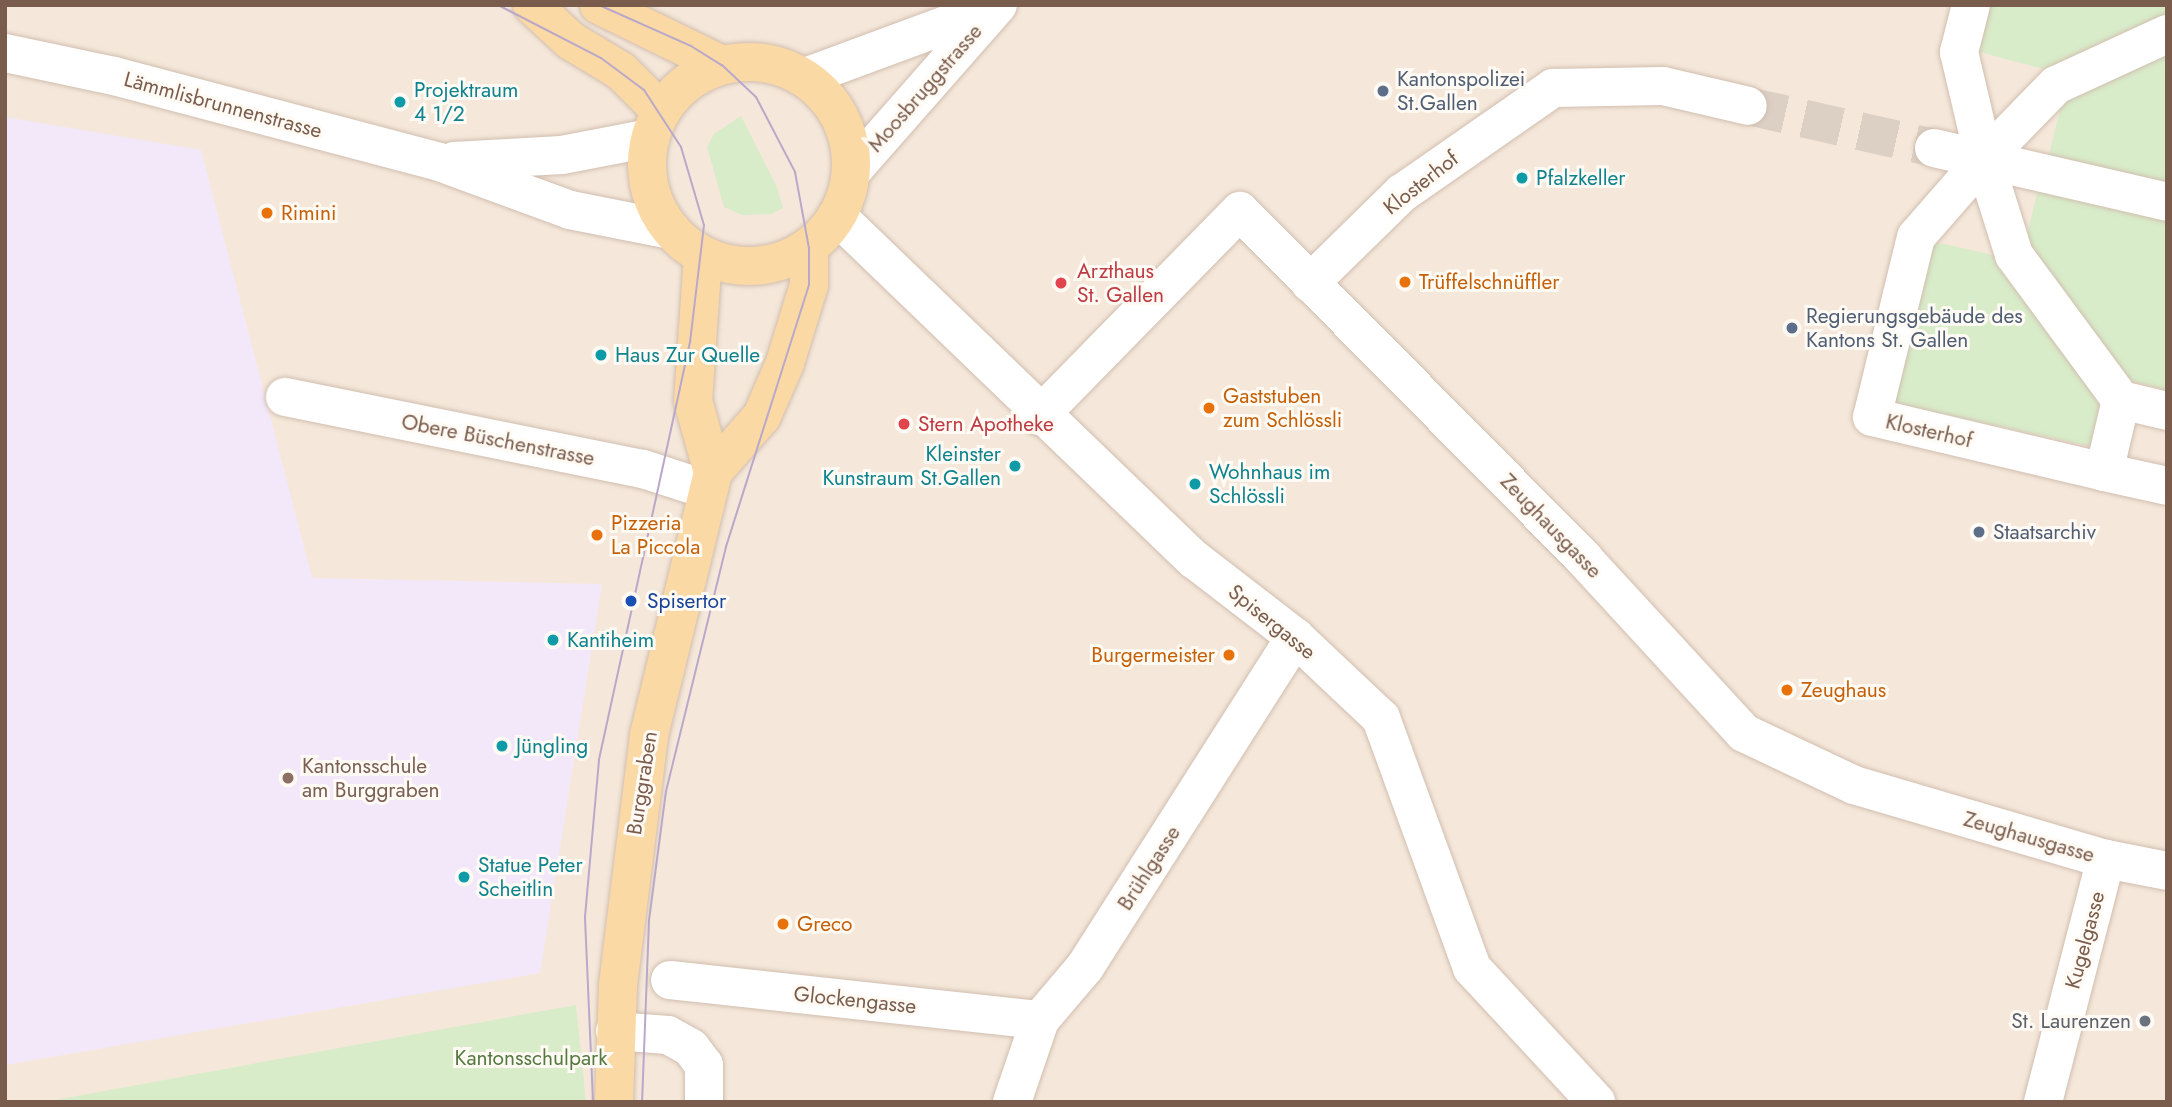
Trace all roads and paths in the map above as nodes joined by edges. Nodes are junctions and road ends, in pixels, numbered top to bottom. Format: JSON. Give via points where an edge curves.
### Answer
{"nodes":[{"id":1,"x":533,"y":5,"type":"edge"},
{"id":2,"x":599,"y":5,"type":"edge"},
{"id":3,"x":1970,"y":5,"type":"edge"},
{"id":4,"x":997,"y":6,"type":"edge"},
{"id":5,"x":2167,"y":34,"type":"edge"},
{"id":6,"x":5,"y":53,"type":"edge"},
{"id":7,"x":722,"y":65,"type":"junction"},
{"id":8,"x":805,"y":78,"type":"junction"},
{"id":9,"x":1748,"y":106,"type":"tunnel mouth"},
{"id":10,"x":656,"y":124,"type":"junction"},
{"id":11,"x":1934,"y":148,"type":"tunnel mouth"},
{"id":12,"x":1984,"y":159,"type":"junction"},
{"id":13,"x":439,"y":162,"type":"junction"},
{"id":14,"x":852,"y":171,"type":"junction"},
{"id":15,"x":2167,"y":202,"type":"edge"},
{"id":16,"x":838,"y":217,"type":"junction"},
{"id":17,"x":671,"y":230,"type":"junction"},
{"id":18,"x":809,"y":248,"type":"junction"},
{"id":19,"x":703,"y":255,"type":"junction"},
{"id":20,"x":1310,"y":284,"type":"junction"},
{"id":21,"x":285,"y":397,"type":"dead end"},
{"id":22,"x":2122,"y":400,"type":"junction"},
{"id":23,"x":2167,"y":411,"type":"edge"},
{"id":24,"x":1039,"y":416,"type":"junction"},
{"id":25,"x":2104,"y":472,"type":"junction"},
{"id":26,"x":711,"y":481,"type":"junction"},
{"id":27,"x":2167,"y":486,"type":"edge"},
{"id":28,"x":1295,"y":637,"type":"junction"},
{"id":29,"x":2106,"y":859,"type":"junction"},
{"id":30,"x":2167,"y":871,"type":"edge"},
{"id":31,"x":670,"y":980,"type":"dead end"},
{"id":32,"x":1040,"y":1020,"type":"junction"},
{"id":33,"x":615,"y":1031,"type":"junction"},
{"id":34,"x":1599,"y":1100,"type":"edge"},
{"id":35,"x":614,"y":1102,"type":"edge"},
{"id":36,"x":704,"y":1102,"type":"edge"},
{"id":37,"x":1012,"y":1102,"type":"edge"},
{"id":38,"x":2043,"y":1102,"type":"edge"}],
"edges":[{"from":1,"to":10,"type":"main road","via":[[571,41],[621,71]]},
{"from":2,"to":7,"type":"main road"},
{"from":3,"to":12,"type":"street","via":[[1959,52]]},
{"from":4,"to":8,"type":"street","name":"Moosbruggstrasse"},
{"from":4,"to":14,"type":"street","name":"Moosbruggstrasse"},
{"from":5,"to":12,"type":"street","name":"Klosterhof","via":[[2056,85]]},
{"from":6,"to":13,"type":"street","name":"Lämmlisbrunnenstrasse","via":[[114,76]]},
{"from":7,"to":8,"type":"main road","via":[[750,61]]},
{"from":7,"to":10,"type":"main road","via":[[698,75]]},
{"from":8,"to":14,"type":"main road","via":[[842,118]]},
{"from":9,"to":20,"type":"street","name":"Klosterhof","via":[[1663,86],[1553,88],[1402,193]]},
{"from":10,"to":13,"type":"street","name":"Lämmlisbrunnenstrasse","via":[[562,155]]},
{"from":10,"to":17,"type":"main road","via":[[648,180]]},
{"from":11,"to":12,"type":"street"},
{"from":12,"to":15,"type":"street"},
{"from":12,"to":22,"type":"street","via":[[2014,255]]},
{"from":12,"to":25,"type":"street","name":"Klosterhof","via":[[1916,237],[1872,417]]},
{"from":13,"to":17,"type":"street","name":"Lämmlisbrunnenstrasse","via":[[570,211]]},
{"from":14,"to":16,"type":"main road"},
{"from":16,"to":18,"type":"main road"},
{"from":16,"to":24,"type":"street","name":"Spisergasse"},
{"from":17,"to":19,"type":"main road"},
{"from":18,"to":19,"type":"main road","via":[[757,267],[729,265]]},
{"from":18,"to":26,"type":"main road","name":"Burggraben","via":[[809,285],[785,363],[762,416]]},
{"from":19,"to":26,"type":"main road","name":"Burggraben","via":[[693,401]]},
{"from":20,"to":24,"type":"street","name":"Zeughausgasse","via":[[1240,211]]},
{"from":20,"to":29,"type":"street","name":"Zeughausgasse","via":[[1584,559],[1744,733],[1854,785]]},
{"from":21,"to":26,"type":"street","name":"Obere Büschenstrasse"},
{"from":22,"to":23,"type":"street"},
{"from":22,"to":25,"type":"street"},
{"from":24,"to":28,"type":"street","name":"Spisergasse","via":[[1195,561]]},
{"from":25,"to":27,"type":"street","name":"Klosterhof"},
{"from":26,"to":33,"type":"main road","name":"Burggraben","via":[[649,735],[629,868]]},
{"from":28,"to":32,"type":"street","name":"Brühlgasse","via":[[1085,967]]},
{"from":28,"to":34,"type":"street","name":"Spisergasse","via":[[1381,718],[1472,968]]},
{"from":29,"to":30,"type":"street","name":"Zeughausgasse"},
{"from":29,"to":38,"type":"street","name":"Kugelgasse"},
{"from":31,"to":32,"type":"street","name":"Glockengasse"},
{"from":32,"to":37,"type":"street","name":"Brühlgasse"},
{"from":33,"to":35,"type":"main road","name":"Burggraben"},
{"from":33,"to":36,"type":"street","via":[[668,1035],[691,1048],[704,1065]]}]}
